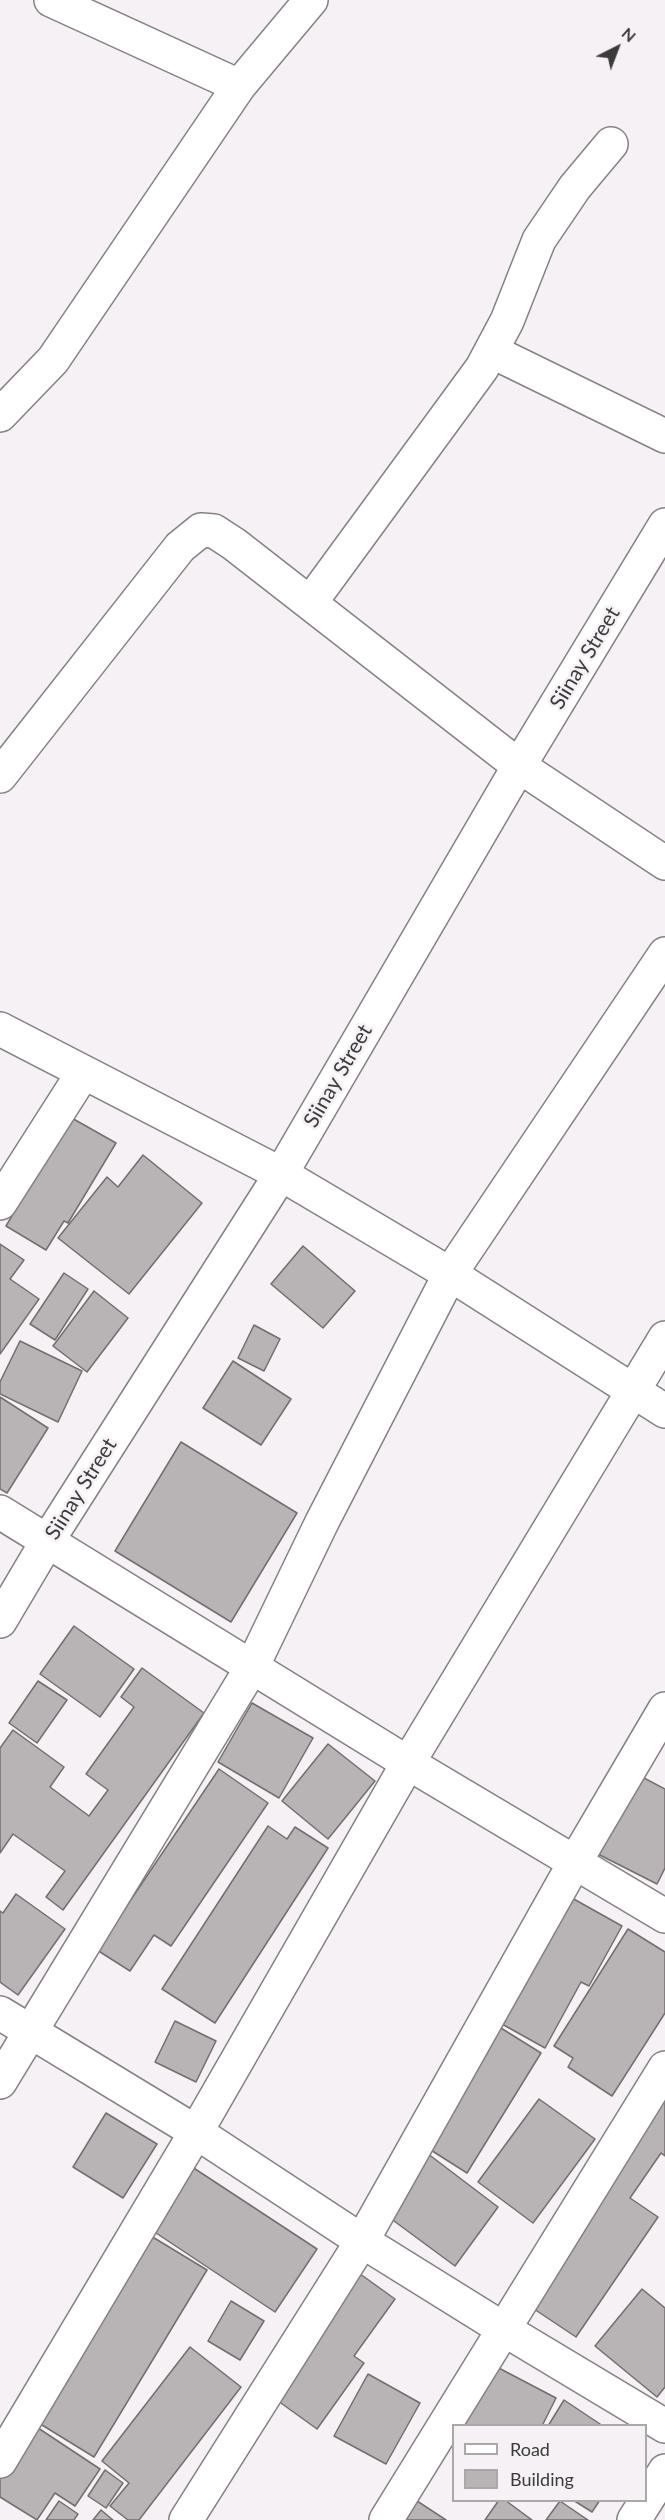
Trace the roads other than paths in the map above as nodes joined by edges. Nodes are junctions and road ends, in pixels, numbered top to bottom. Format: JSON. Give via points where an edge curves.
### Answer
{"nodes":[{"id":1,"x":51,"y":0,"type":"edge"},
{"id":2,"x":311,"y":0,"type":"edge"},
{"id":3,"x":239,"y":86,"type":"junction"},
{"id":4,"x":611,"y":144,"type":"dead end"},
{"id":5,"x":491,"y":351,"type":"junction"},
{"id":6,"x":0,"y":414,"type":"edge"},
{"id":7,"x":665,"y":436,"type":"edge"},
{"id":8,"x":665,"y":525,"type":"edge"},
{"id":9,"x":310,"y":603,"type":"junction"},
{"id":10,"x":4,"y":760,"type":"edge"},
{"id":11,"x":519,"y":766,"type":"junction"},
{"id":12,"x":665,"y":863,"type":"edge"},
{"id":13,"x":665,"y":954,"type":"edge"},
{"id":14,"x":0,"y":1029,"type":"edge"},
{"id":15,"x":82,"y":1072,"type":"junction"},
{"id":16,"x":280,"y":1174,"type":"junction"},
{"id":17,"x":0,"y":1203,"type":"edge"},
{"id":18,"x":450,"y":1274,"type":"junction"},
{"id":19,"x":665,"y":1338,"type":"edge"},
{"id":20,"x":633,"y":1391,"type":"junction"},
{"id":21,"x":665,"y":1411,"type":"edge"},
{"id":22,"x":0,"y":1512,"type":"edge"},
{"id":23,"x":48,"y":1540,"type":"junction"},
{"id":24,"x":0,"y":1621,"type":"edge"},
{"id":25,"x":252,"y":1667,"type":"junction"},
{"id":26,"x":665,"y":1709,"type":"edge"},
{"id":27,"x":408,"y":1763,"type":"junction"},
{"id":28,"x":575,"y":1862,"type":"junction"},
{"id":29,"x":665,"y":1916,"type":"edge"},
{"id":30,"x":0,"y":2013,"type":"edge"},
{"id":31,"x":30,"y":2031,"type":"junction"},
{"id":32,"x":665,"y":2068,"type":"edge"},
{"id":33,"x":0,"y":2082,"type":"edge"},
{"id":34,"x":196,"y":2132,"type":"junction"},
{"id":35,"x":362,"y":2241,"type":"junction"},
{"id":36,"x":506,"y":2330,"type":"junction"},
{"id":37,"x":665,"y":2426,"type":"edge"},
{"id":38,"x":0,"y":2461,"type":"edge"},
{"id":39,"x":665,"y":2471,"type":"edge"},
{"id":40,"x":647,"y":2499,"type":"edge"},
{"id":41,"x":645,"y":2502,"type":"edge"},
{"id":42,"x":186,"y":2520,"type":"edge"},
{"id":43,"x":386,"y":2520,"type":"edge"},
{"id":44,"x":634,"y":2520,"type":"edge"}],
"edges":[{"from":1,"to":3,"type":"street"},
{"from":2,"to":3,"type":"street"},
{"from":3,"to":6,"type":"street","via":[[53,360]]},
{"from":4,"to":5,"type":"street","via":[[539,240]]},
{"from":5,"to":7,"type":"street"},
{"from":5,"to":9,"type":"street"},
{"from":8,"to":11,"type":"street","name":"Siinay Street"},
{"from":9,"to":10,"type":"street","via":[[234,544],[214,531],[201,530],[180,547]]},
{"from":9,"to":11,"type":"street"},
{"from":11,"to":12,"type":"street"},
{"from":11,"to":16,"type":"street","name":"Siinay Street"},
{"from":13,"to":18,"type":"street"},
{"from":14,"to":15,"type":"street"},
{"from":15,"to":16,"type":"street"},
{"from":15,"to":17,"type":"street"},
{"from":16,"to":18,"type":"street"},
{"from":16,"to":23,"type":"street","name":"Siinay Street"},
{"from":18,"to":20,"type":"street"},
{"from":18,"to":25,"type":"street"},
{"from":19,"to":20,"type":"street"},
{"from":20,"to":21,"type":"street"},
{"from":20,"to":27,"type":"street"},
{"from":22,"to":23,"type":"street"},
{"from":23,"to":24,"type":"street","name":"Siinay Street"},
{"from":23,"to":25,"type":"street"},
{"from":25,"to":27,"type":"street"},
{"from":25,"to":31,"type":"street"},
{"from":26,"to":28,"type":"street"},
{"from":27,"to":28,"type":"street"},
{"from":27,"to":34,"type":"street"},
{"from":28,"to":29,"type":"street"},
{"from":28,"to":35,"type":"street"},
{"from":30,"to":31,"type":"street"},
{"from":31,"to":33,"type":"street"},
{"from":31,"to":34,"type":"street"},
{"from":32,"to":36,"type":"street"},
{"from":34,"to":35,"type":"street"},
{"from":34,"to":38,"type":"street"},
{"from":35,"to":36,"type":"street"},
{"from":35,"to":42,"type":"street"},
{"from":36,"to":37,"type":"street"},
{"from":36,"to":43,"type":"street"},
{"from":39,"to":40,"type":"street"},
{"from":41,"to":44,"type":"street"}]}
